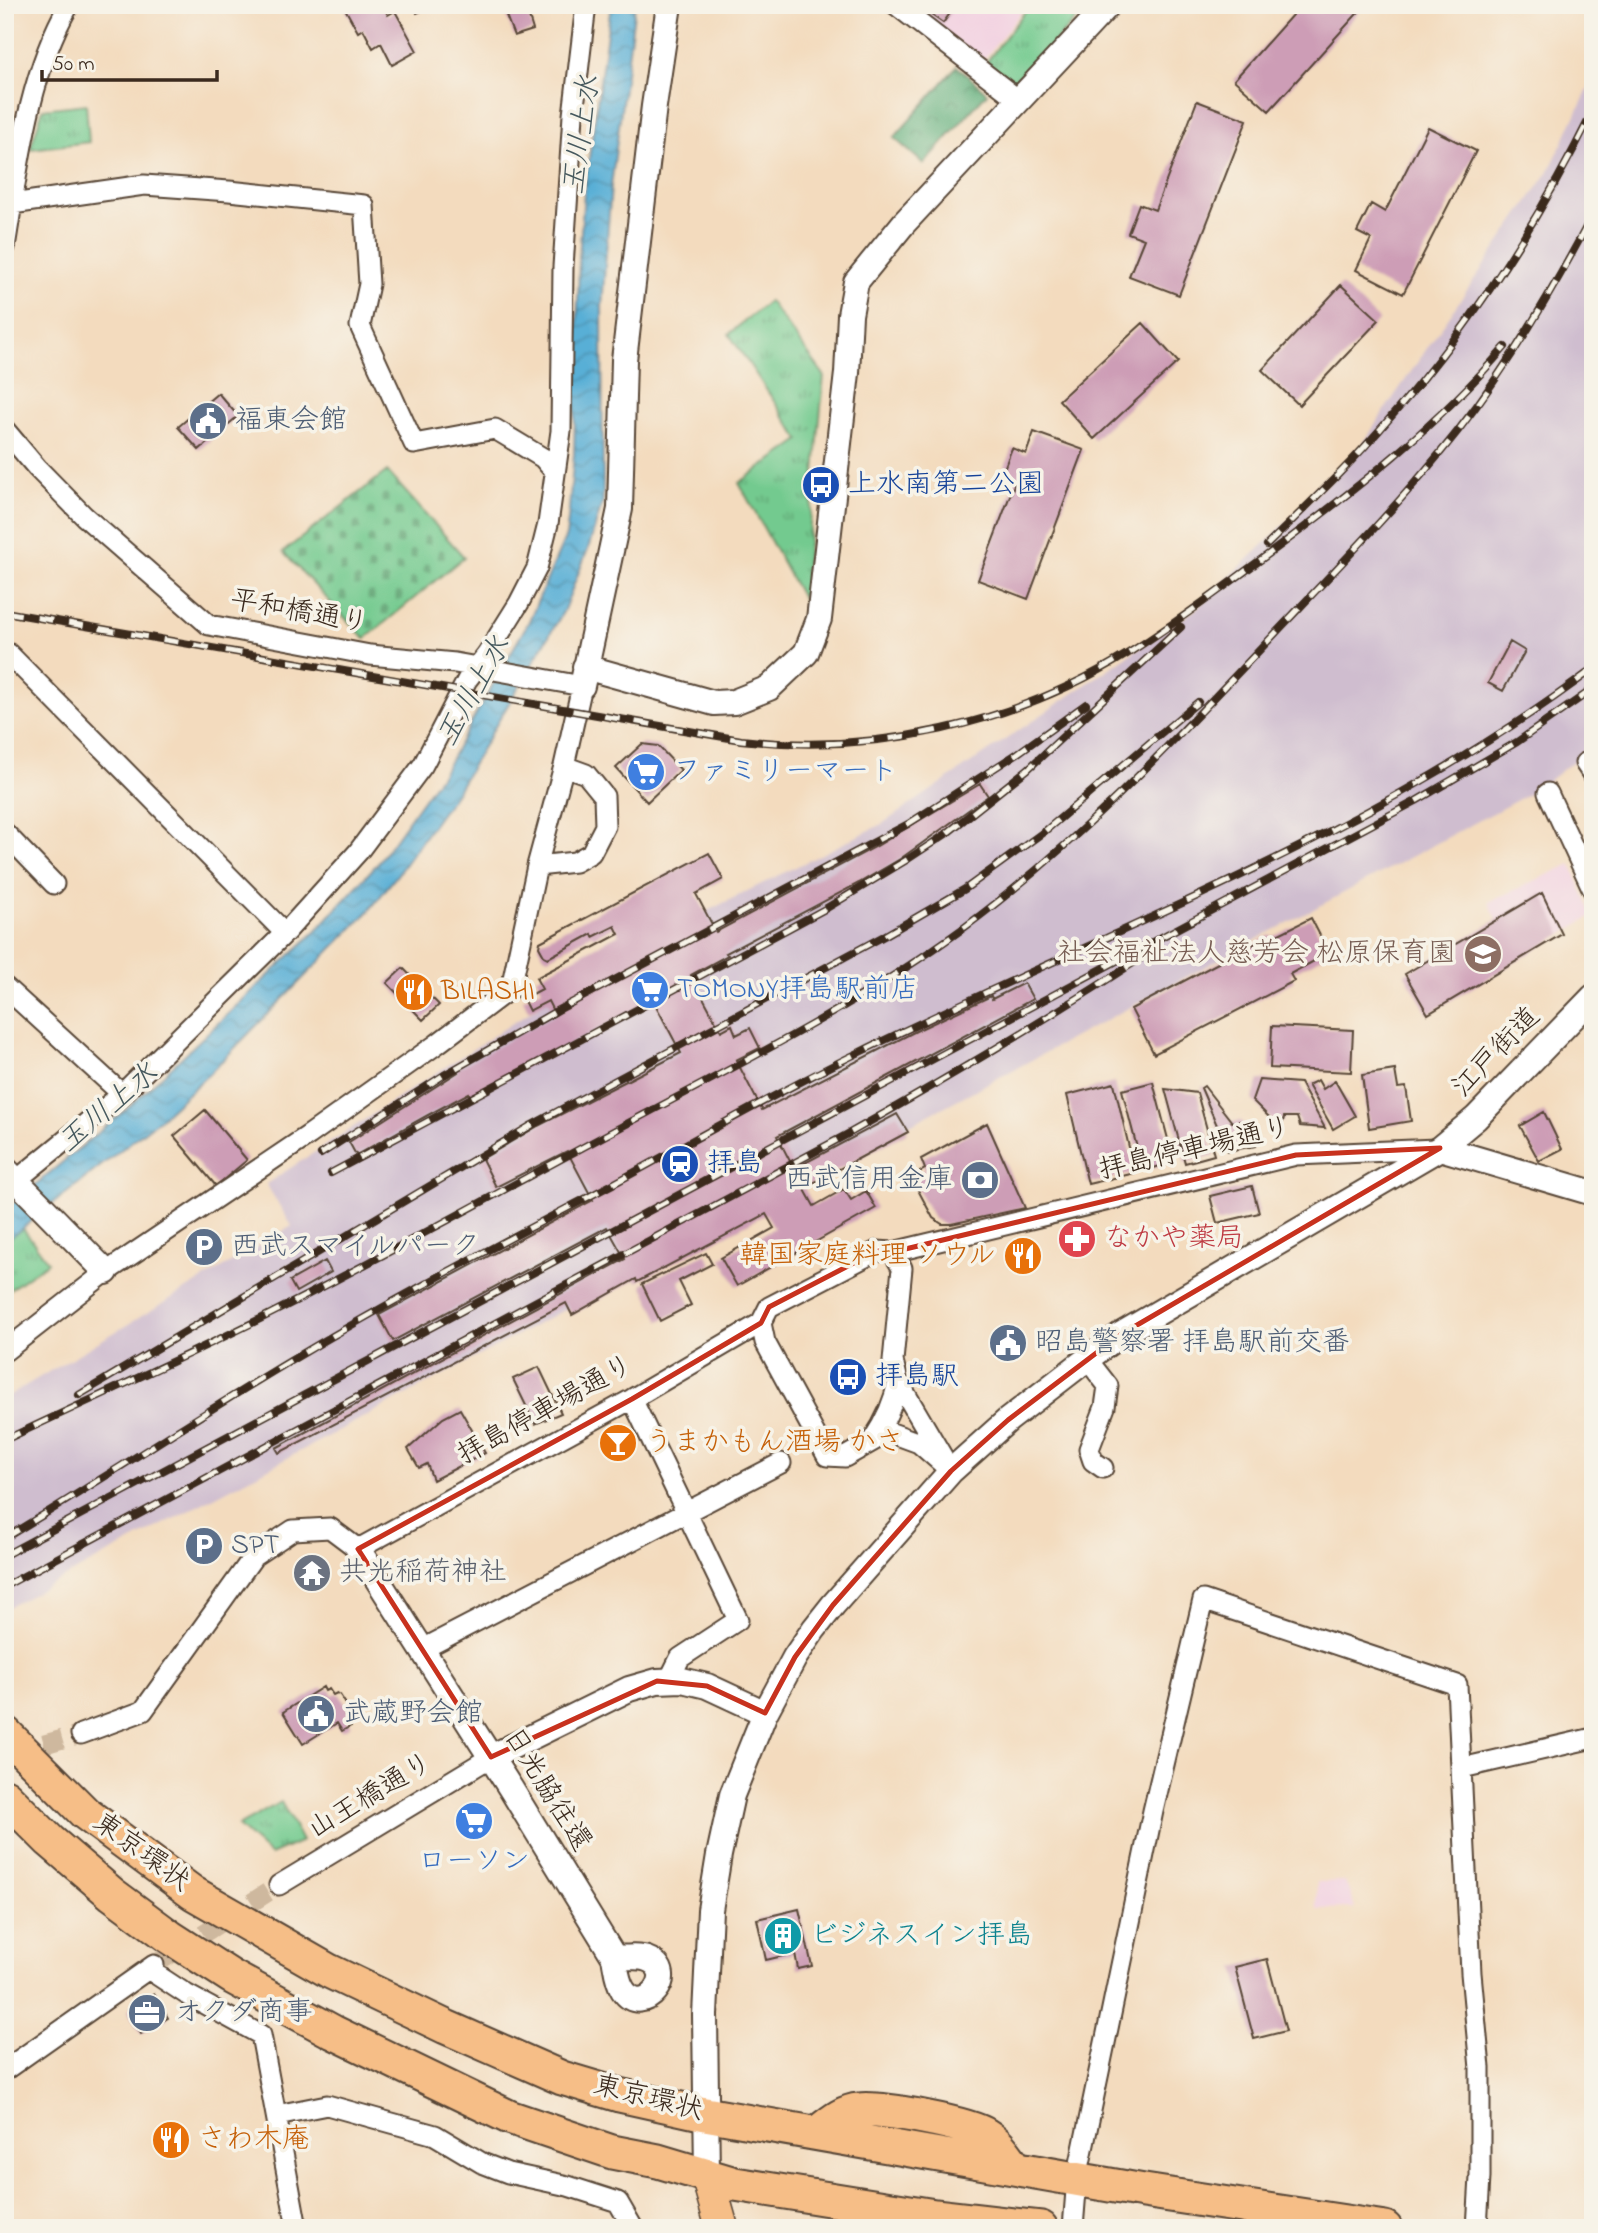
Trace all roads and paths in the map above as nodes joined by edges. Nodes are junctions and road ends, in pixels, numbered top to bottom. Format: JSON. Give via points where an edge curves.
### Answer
{"nodes":[{"id":1,"x":69,"y":5,"type":"edge"},
{"id":2,"x":586,"y":5,"type":"edge"},
{"id":3,"x":669,"y":5,"type":"edge"},
{"id":4,"x":896,"y":5,"type":"edge"},
{"id":5,"x":1108,"y":5,"type":"edge"},
{"id":6,"x":1020,"y":101,"type":"junction"},
{"id":7,"x":12,"y":204,"type":"junction"},
{"id":8,"x":5,"y":247,"type":"edge"},
{"id":9,"x":5,"y":430,"type":"edge"},
{"id":10,"x":555,"y":472,"type":"junction"},
{"id":11,"x":8,"y":653,"type":"dead end"},
{"id":12,"x":484,"y":669,"type":"junction"},
{"id":13,"x":583,"y":677,"type":"junction"},
{"id":14,"x":564,"y":766,"type":"junction"},
{"id":15,"x":1548,"y":793,"type":"dead end"},
{"id":16,"x":5,"y":834,"type":"edge"},
{"id":17,"x":537,"y":866,"type":"junction"},
{"id":18,"x":54,"y":884,"type":"dead end"},
{"id":19,"x":1593,"y":890,"type":"edge"},
{"id":20,"x":285,"y":933,"type":"junction"},
{"id":21,"x":5,"y":988,"type":"edge"},
{"id":22,"x":1593,"y":997,"type":"edge"},
{"id":23,"x":122,"y":1094,"type":"junction"},
{"id":24,"x":1440,"y":1149,"type":"junction"},
{"id":25,"x":18,"y":1180,"type":"edge"},
{"id":26,"x":1593,"y":1193,"type":"edge"},
{"id":27,"x":893,"y":1252,"type":"junction"},
{"id":28,"x":106,"y":1272,"type":"junction"},
{"id":29,"x":761,"y":1323,"type":"junction"},
{"id":30,"x":5,"y":1351,"type":"edge"},
{"id":31,"x":1087,"y":1359,"type":"junction"},
{"id":32,"x":898,"y":1381,"type":"junction"},
{"id":33,"x":632,"y":1399,"type":"junction"},
{"id":34,"x":872,"y":1441,"type":"junction"},
{"id":35,"x":781,"y":1463,"type":"dead end"},
{"id":36,"x":1103,"y":1468,"type":"dead end"},
{"id":37,"x":951,"y":1471,"type":"junction"},
{"id":38,"x":688,"y":1512,"type":"junction"},
{"id":39,"x":358,"y":1549,"type":"junction"},
{"id":40,"x":423,"y":1649,"type":"junction"},
{"id":41,"x":669,"y":1680,"type":"junction"},
{"id":42,"x":765,"y":1713,"type":"junction"},
{"id":43,"x":5,"y":1733,"type":"edge"},
{"id":44,"x":81,"y":1734,"type":"tunnel mouth"},
{"id":45,"x":1593,"y":1738,"type":"edge"},
{"id":46,"x":491,"y":1757,"type":"junction"},
{"id":47,"x":1462,"y":1768,"type":"junction"},
{"id":48,"x":5,"y":1796,"type":"edge"},
{"id":49,"x":279,"y":1885,"type":"tunnel mouth"},
{"id":50,"x":614,"y":1957,"type":"dead end"},
{"id":51,"x":5,"y":2070,"type":"edge"},
{"id":52,"x":705,"y":2114,"type":"junction"},
{"id":53,"x":277,"y":2115,"type":"junction"},
{"id":54,"x":707,"y":2175,"type":"junction"},
{"id":55,"x":1077,"y":2178,"type":"junction"},
{"id":56,"x":297,"y":2228,"type":"edge"},
{"id":57,"x":633,"y":2228,"type":"edge"},
{"id":58,"x":706,"y":2228,"type":"edge"},
{"id":59,"x":722,"y":2228,"type":"edge"},
{"id":60,"x":1041,"y":2228,"type":"edge"},
{"id":61,"x":1073,"y":2228,"type":"edge"},
{"id":62,"x":1385,"y":2228,"type":"edge"},
{"id":63,"x":1477,"y":2228,"type":"edge"}],
"edges":[{"from":1,"to":7,"type":"street","via":[[30,103]]},
{"from":2,"to":10,"type":"street","via":[[573,115],[564,253],[561,430]]},
{"from":3,"to":13,"type":"street","via":[[624,360],[620,509]]},
{"from":4,"to":6,"type":"street"},
{"from":5,"to":6,"type":"street"},
{"from":6,"to":13,"type":"street","via":[[904,223],[856,282],[819,619],[806,653],[769,688],[734,702],[714,703]]},
{"from":7,"to":8,"type":"street"},
{"from":7,"to":10,"type":"street","via":[[144,185],[364,205],[369,284],[360,326],[414,444],[495,429],[543,458]]},
{"from":9,"to":12,"type":"street","name":"平和橋通り","via":[[85,516],[209,625],[370,655]]},
{"from":10,"to":12,"type":"street","via":[[537,568],[487,654]]},
{"from":11,"to":20,"type":"street"},
{"from":12,"to":13,"type":"street","name":"平和橋通り","via":[[550,681]]},
{"from":12,"to":20,"type":"street","via":[[467,680],[423,765],[359,852]]},
{"from":13,"to":14,"type":"street"},
{"from":14,"to":17,"type":"street"},
{"from":14,"to":17,"type":"street","via":[[586,774],[604,796],[605,826],[591,853],[575,862]]},
{"from":15,"to":19,"type":"street"},
{"from":16,"to":18,"type":"street"},
{"from":17,"to":28,"type":"street","via":[[511,988],[309,1135]]},
{"from":20,"to":23,"type":"street"},
{"from":21,"to":23,"type":"street"},
{"from":22,"to":24,"type":"street","name":"江戸街道"},
{"from":23,"to":25,"type":"street"},
{"from":24,"to":26,"type":"street","name":"拝島停車場通り"},
{"from":24,"to":27,"type":"street","name":"拝島停車場通り","via":[[1296,1155]]},
{"from":24,"to":31,"type":"street","name":"江戸街道","via":[[1120,1335]]},
{"from":25,"to":28,"type":"street"},
{"from":27,"to":29,"type":"street","name":"拝島停車場通り","via":[[877,1251],[769,1307]]},
{"from":27,"to":32,"type":"street","via":[[902,1268],[893,1361]]},
{"from":28,"to":30,"type":"street"},
{"from":29,"to":33,"type":"street","name":"拝島停車場通り"},
{"from":29,"to":34,"type":"street","via":[[765,1342],[827,1455],[845,1457]]},
{"from":31,"to":36,"type":"street","via":[[1108,1386],[1089,1449],[1093,1461]]},
{"from":31,"to":37,"type":"street","name":"江戸街道"},
{"from":32,"to":34,"type":"street","via":[[886,1420]]},
{"from":32,"to":37,"type":"street"},
{"from":33,"to":38,"type":"street"},
{"from":33,"to":39,"type":"street","name":"拝島停車場通り"},
{"from":34,"to":37,"type":"street","via":[[889,1432],[905,1436]]},
{"from":35,"to":38,"type":"street"},
{"from":37,"to":42,"type":"street","name":"江戸街道","via":[[814,1629]]},
{"from":38,"to":40,"type":"street"},
{"from":38,"to":41,"type":"street","via":[[738,1620],[680,1658]]},
{"from":39,"to":40,"type":"street","name":"日光脇往還"},
{"from":39,"to":44,"type":"street","via":[[330,1528],[293,1530],[254,1556],[143,1711]]},
{"from":40,"to":46,"type":"street","name":"日光脇往還"},
{"from":41,"to":42,"type":"street","via":[[707,1686]]},
{"from":41,"to":46,"type":"street","via":[[629,1689]]},
{"from":42,"to":52,"type":"street","name":"江戸街道","via":[[733,1795],[710,1910]]},
{"from":43,"to":52,"type":"highway","name":"東京環状","via":[[85,1813],[182,1885],[330,1971],[562,2078]]},
{"from":45,"to":47,"type":"street"},
{"from":46,"to":49,"type":"street","name":"山王橋通り"},
{"from":46,"to":50,"type":"street","name":"日光脇往還"},
{"from":47,"to":55,"type":"street","via":[[1457,1685],[1203,1601],[1156,1799]]},
{"from":47,"to":63,"type":"street","via":[[1479,2068]]},
{"from":48,"to":54,"type":"highway","name":"東京環状","via":[[50,1842],[170,1937],[333,2032],[509,2117],[612,2152]]},
{"from":51,"to":53,"type":"street","via":[[151,1967],[186,1994],[261,2035]]},
{"from":52,"to":54,"type":"street","name":"江戸街道"},
{"from":52,"to":55,"type":"highway","name":"東京環状","via":[[817,2133],[849,2112],[892,2112],[963,2125],[984,2133],[1015,2167]]},
{"from":53,"to":56,"type":"street"},
{"from":53,"to":57,"type":"street","via":[[327,2105],[435,2135],[508,2173],[618,2202]]},
{"from":54,"to":58,"type":"main road"},
{"from":54,"to":59,"type":"main road"},
{"from":54,"to":60,"type":"highway","name":"東京環状","via":[[789,2194]]},
{"from":55,"to":61,"type":"street"},
{"from":55,"to":62,"type":"highway"}]}
